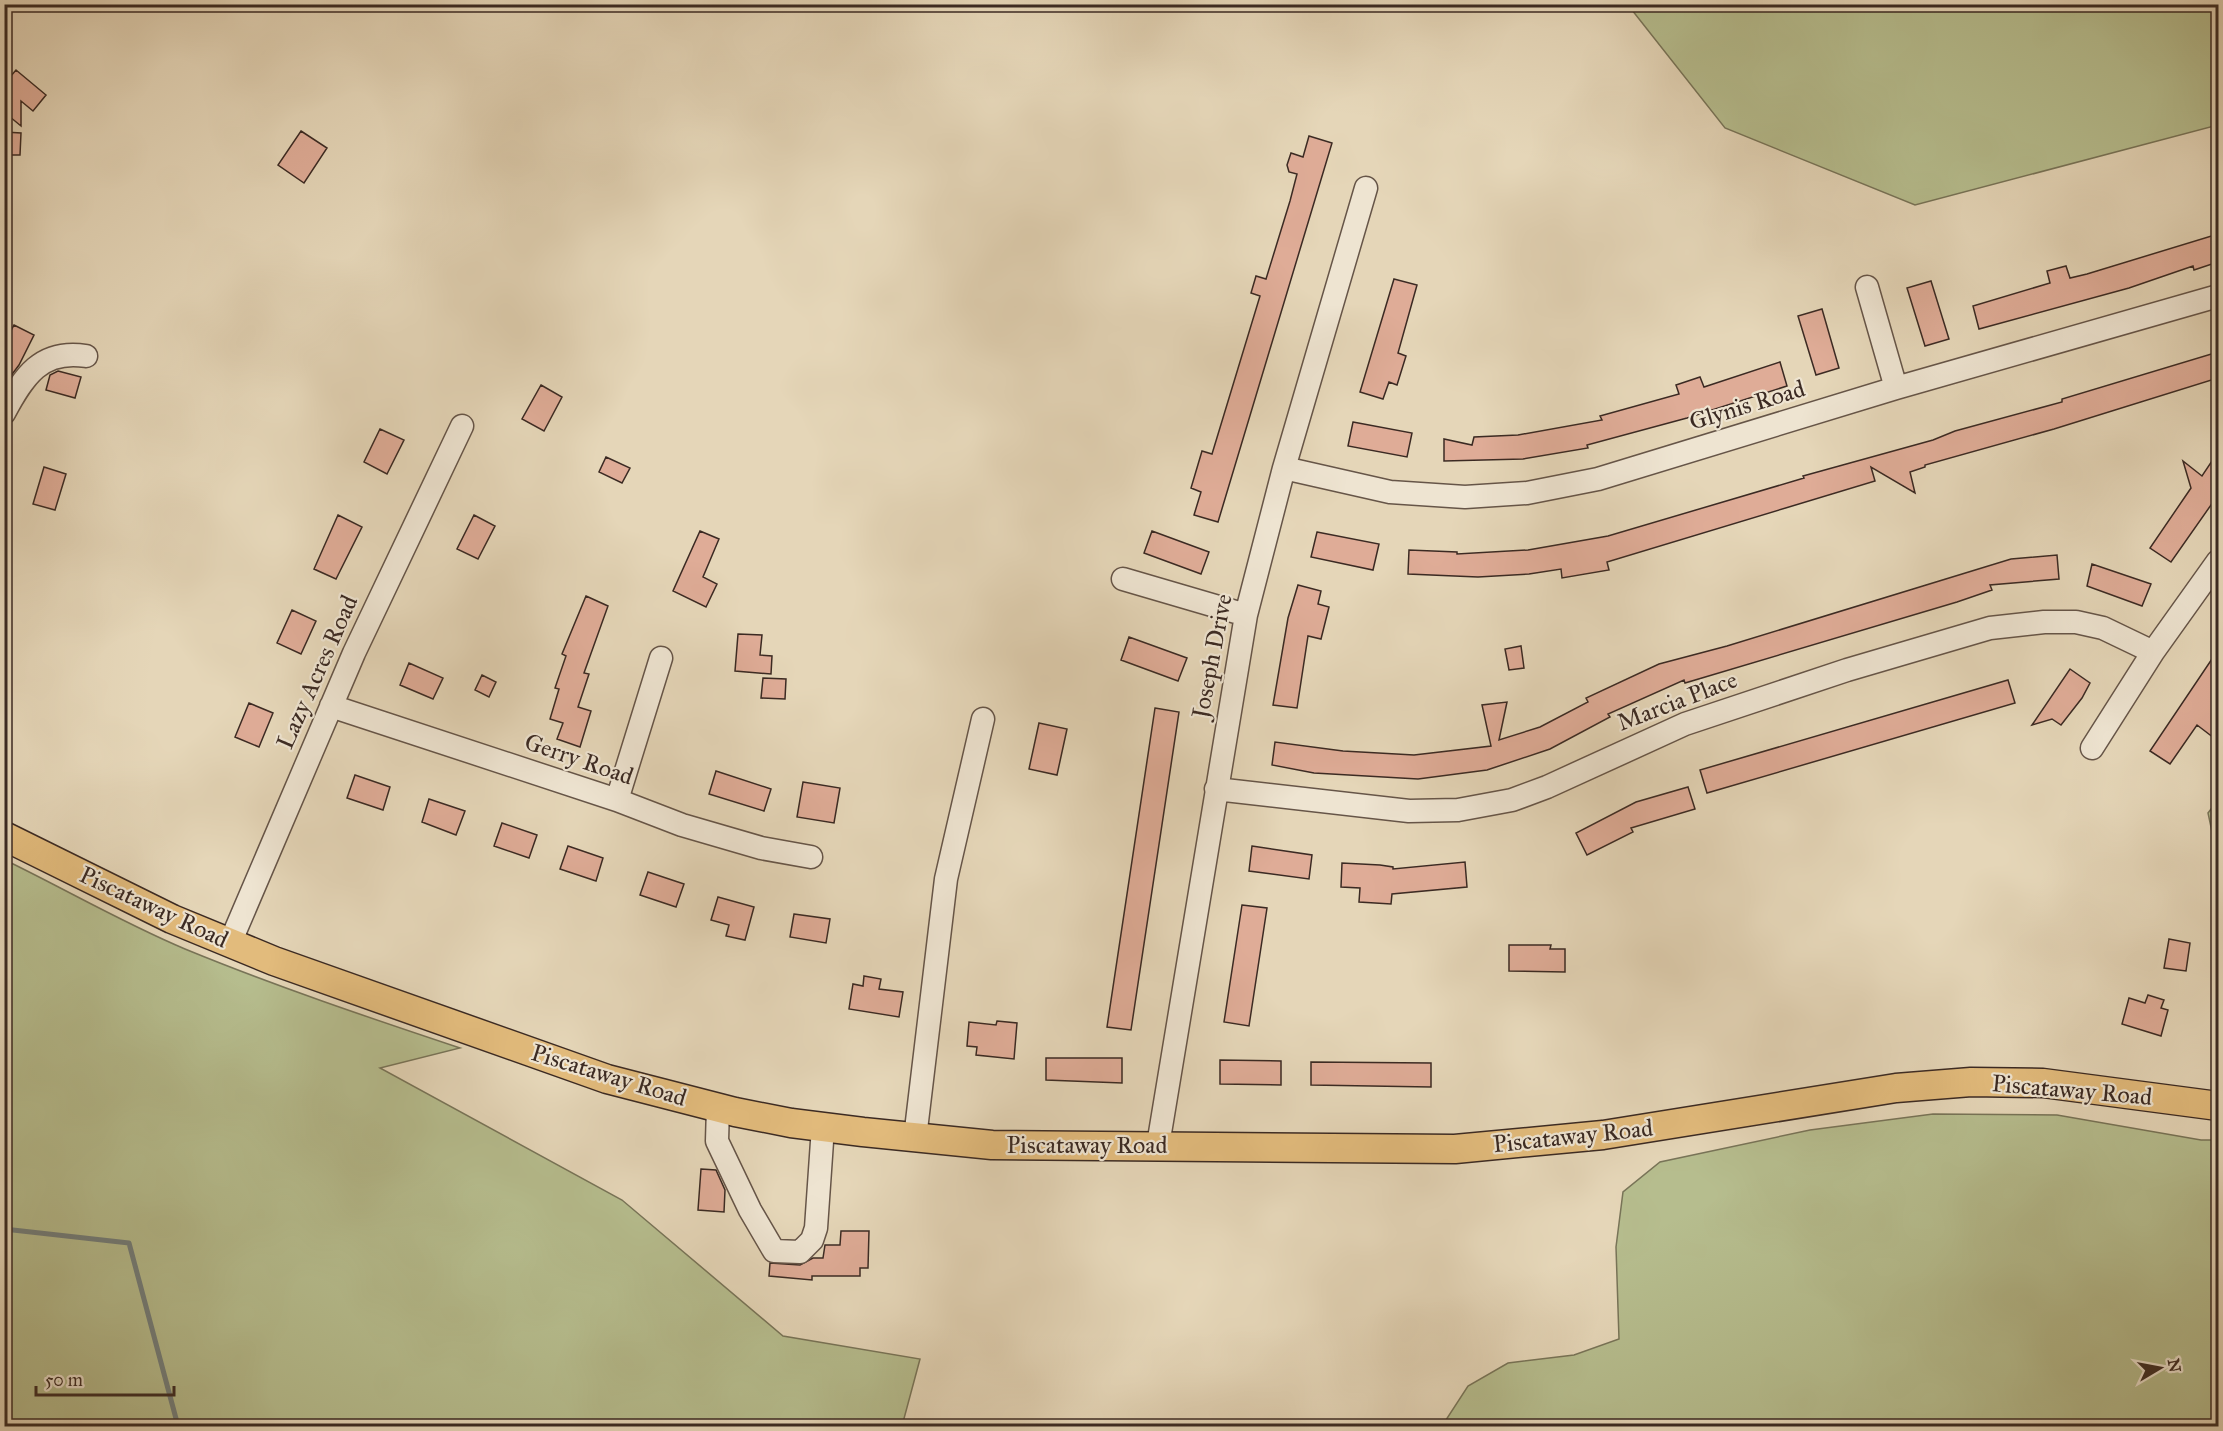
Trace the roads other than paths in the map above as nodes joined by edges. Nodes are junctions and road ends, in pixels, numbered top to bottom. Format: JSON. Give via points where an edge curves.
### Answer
{"nodes":[{"id":1,"x":1366,"y":188,"type":"dead end"},
{"id":2,"x":1866,"y":287,"type":"dead end"},
{"id":3,"x":2218,"y":296,"type":"edge"},
{"id":4,"x":86,"y":356,"type":"dead end"},
{"id":5,"x":1896,"y":388,"type":"junction"},
{"id":6,"x":4,"y":413,"type":"edge"},
{"id":7,"x":462,"y":426,"type":"dead end"},
{"id":8,"x":1284,"y":468,"type":"junction"},
{"id":9,"x":2218,"y":561,"type":"edge"},
{"id":10,"x":1123,"y":579,"type":"dead end"},
{"id":11,"x":1246,"y":615,"type":"junction"},
{"id":12,"x":2153,"y":652,"type":"junction"},
{"id":13,"x":661,"y":658,"type":"dead end"},
{"id":14,"x":331,"y":706,"type":"junction"},
{"id":15,"x":983,"y":718,"type":"dead end"},
{"id":16,"x":2092,"y":748,"type":"dead end"},
{"id":17,"x":1216,"y":789,"type":"junction"},
{"id":18,"x":617,"y":800,"type":"junction"},
{"id":19,"x":4,"y":836,"type":"edge"},
{"id":20,"x":811,"y":857,"type":"dead end"},
{"id":21,"x":230,"y":943,"type":"junction"},
{"id":22,"x":2218,"y":1106,"type":"edge"},
{"id":23,"x":718,"y":1107,"type":"junction"},
{"id":24,"x":823,"y":1127,"type":"junction"},
{"id":25,"x":915,"y":1138,"type":"junction"},
{"id":26,"x":1158,"y":1145,"type":"junction"}],
"edges":[{"from":1,"to":8,"type":"street","name":"Joseph Drive"},
{"from":2,"to":5,"type":"street"},
{"from":3,"to":5,"type":"street","name":"Glynis Road"},
{"from":4,"to":6,"type":"street","via":[[66,353],[38,366],[24,379]]},
{"from":5,"to":8,"type":"street","name":"Glynis Road","via":[[1598,479],[1527,493],[1465,497],[1390,492]]},
{"from":7,"to":14,"type":"street","name":"Lazy Acres Road"},
{"from":8,"to":11,"type":"street","name":"Joseph Drive"},
{"from":9,"to":12,"type":"street"},
{"from":10,"to":11,"type":"street"},
{"from":11,"to":17,"type":"street","name":"Joseph Drive"},
{"from":12,"to":16,"type":"street"},
{"from":12,"to":17,"type":"street","name":"Marcia Place","via":[[2103,628],[2076,622],[1990,628],[1684,724],[1547,787],[1512,800],[1458,810],[1409,811]]},
{"from":13,"to":18,"type":"street"},
{"from":14,"to":18,"type":"street","name":"Gerry Road"},
{"from":14,"to":21,"type":"street","name":"Lazy Acres Road"},
{"from":15,"to":25,"type":"street","via":[[946,879]]},
{"from":17,"to":26,"type":"street","name":"Joseph Drive"},
{"from":18,"to":20,"type":"street","name":"Gerry Road","via":[[682,825],[761,848]]},
{"from":19,"to":21,"type":"main road","name":"Piscataway Road"},
{"from":21,"to":23,"type":"main road","name":"Piscataway Road","via":[[328,982],[607,1079]]},
{"from":22,"to":26,"type":"main road","name":"Piscataway Road","via":[[2043,1083],[1949,1082],[1520,1144],[1455,1149]]},
{"from":23,"to":24,"type":"main road","name":"Piscataway Road"},
{"from":23,"to":24,"type":"street","via":[[717,1141],[774,1251],[784,1253],[800,1252],[812,1240],[816,1228]]},
{"from":24,"to":25,"type":"main road","name":"Piscataway Road"},
{"from":25,"to":26,"type":"main road","name":"Piscataway Road","via":[[992,1145]]}]}
